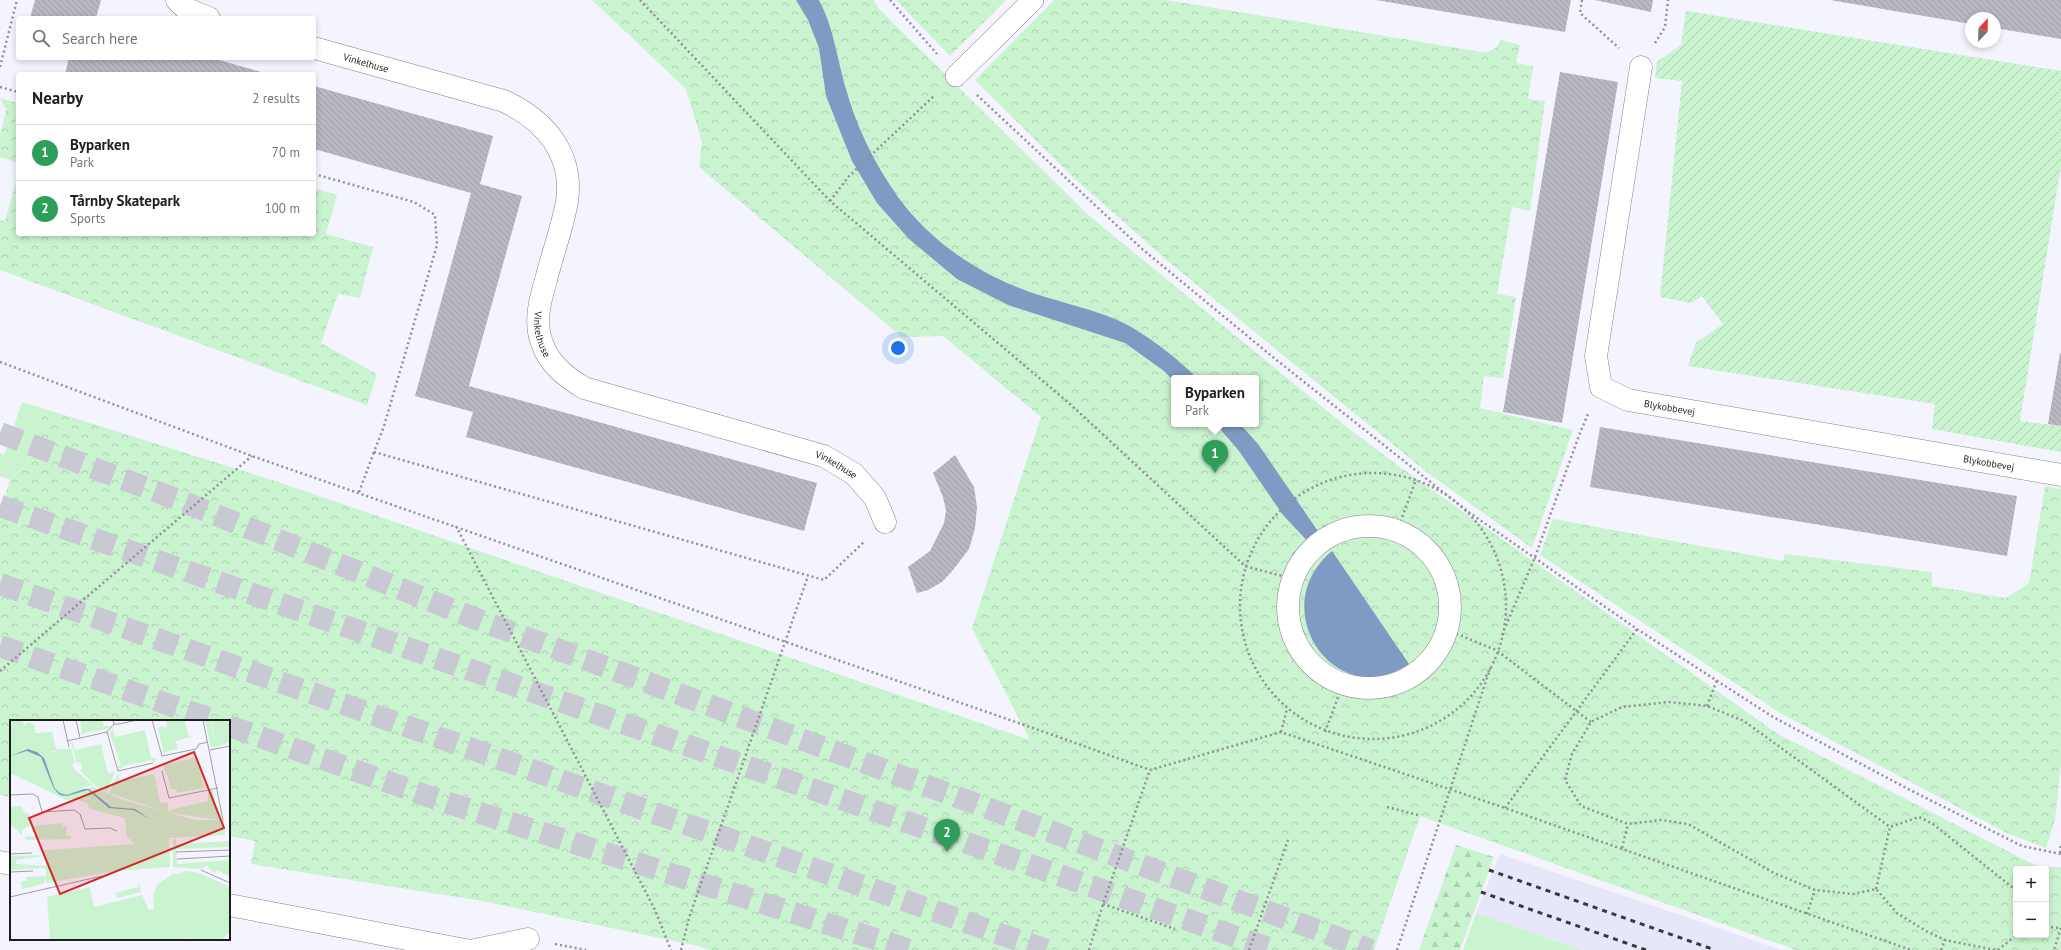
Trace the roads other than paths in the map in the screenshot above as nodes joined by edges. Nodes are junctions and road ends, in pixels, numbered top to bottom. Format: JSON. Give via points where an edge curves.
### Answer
{"nodes":[{"id":1,"x":177,"y":0,"type":"edge"},
{"id":2,"x":1033,"y":0,"type":"edge"},
{"id":3,"x":204,"y":16,"type":"edge"},
{"id":4,"x":316,"y":49,"type":"edge"},
{"id":5,"x":1641,"y":67,"type":"road end"},
{"id":6,"x":956,"y":76,"type":"road end"},
{"id":7,"x":2061,"y":475,"type":"edge"},
{"id":8,"x":885,"y":522,"type":"road end"},
{"id":9,"x":1343,"y":684,"type":"joint"},
{"id":10,"x":0,"y":862,"type":"edge"},
{"id":11,"x":10,"y":864,"type":"edge"},
{"id":12,"x":230,"y":905,"type":"edge"},
{"id":13,"x":528,"y":939,"type":"dead end"},
{"id":14,"x":465,"y":950,"type":"edge"},
{"id":15,"x":476,"y":950,"type":"edge"}],
"edges":[{"from":1,"to":3,"type":"street","via":[[185,8]]},
{"from":2,"to":6,"type":"lane"},
{"from":4,"to":8,"type":"street","name":"Vinkelhuse","via":[[504,101],[523,110],[540,123],[553,140],[562,159],[567,180],[567,201],[540,301],[538,322],[542,343],[551,361],[566,377],[584,388],[824,456],[854,474],[875,498]]},
{"from":5,"to":7,"type":"street","name":"Blykobbevej","via":[[1596,356],[1601,387],[1628,400]]},
{"from":9,"to":9,"type":"street","via":[[1318,669],[1308,660],[1296,642],[1289,621],[1288,600],[1293,579],[1302,560],[1317,544],[1335,533],[1363,526],[1377,526],[1397,531],[1419,543],[1435,561],[1446,582],[1450,606],[1447,630],[1437,650],[1424,666],[1406,679],[1386,686],[1364,687]]},
{"from":10,"to":11,"type":"street"},
{"from":12,"to":14,"type":"street"},
{"from":13,"to":15,"type":"street"}]}
